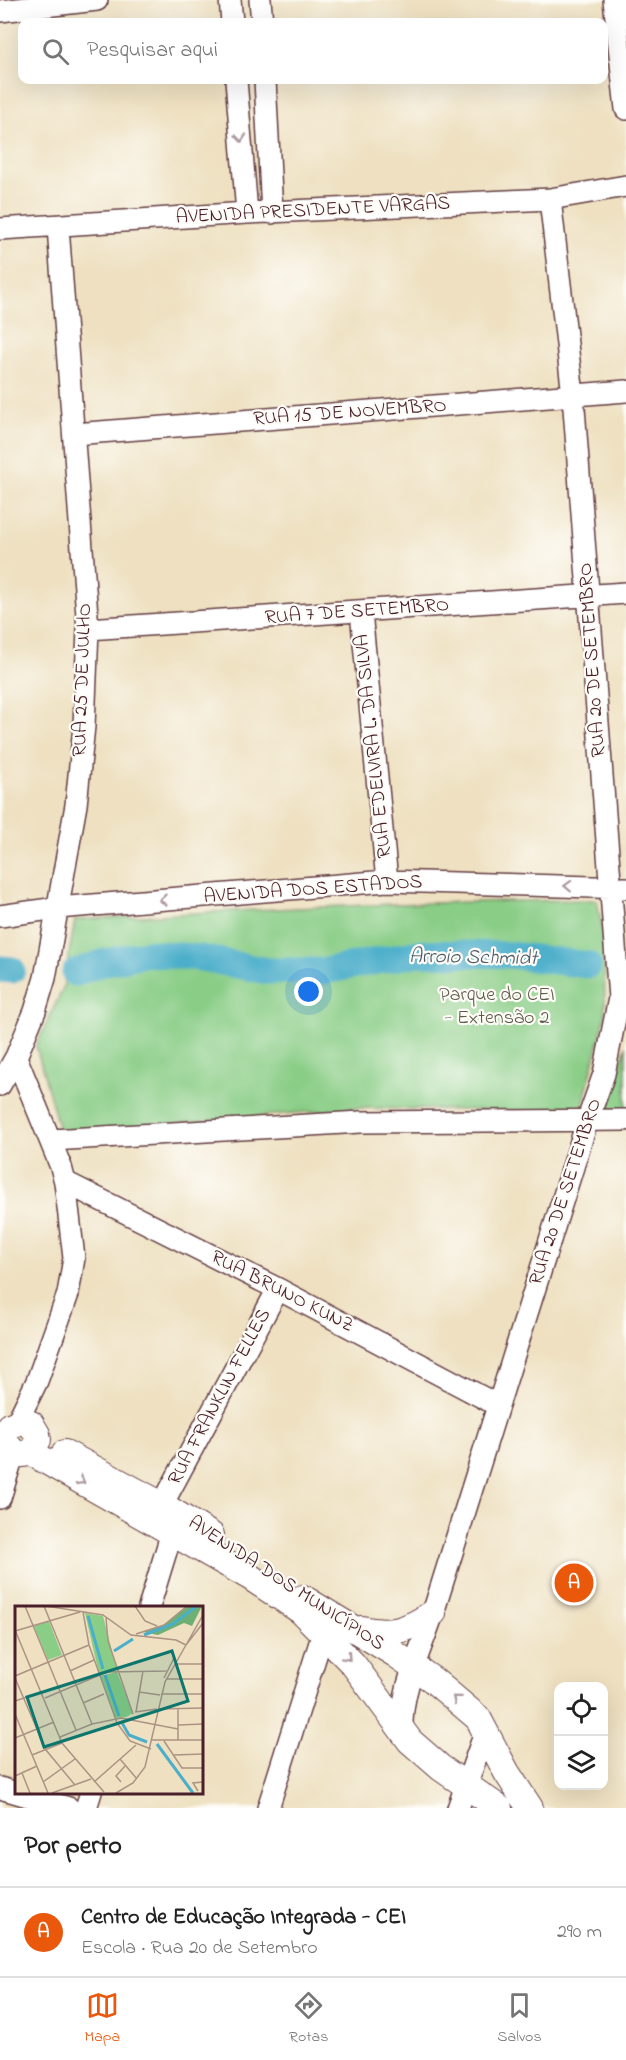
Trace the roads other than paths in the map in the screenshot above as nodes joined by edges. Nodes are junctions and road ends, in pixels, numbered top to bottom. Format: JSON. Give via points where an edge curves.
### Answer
{"nodes":[{"id":1,"x":97,"y":0,"type":"edge"},
{"id":2,"x":230,"y":0,"type":"edge"},
{"id":3,"x":260,"y":0,"type":"edge"},
{"id":4,"x":615,"y":0,"type":"edge"},
{"id":5,"x":0,"y":10,"type":"edge"},
{"id":6,"x":232,"y":18,"type":"edge"},
{"id":7,"x":262,"y":18,"type":"edge"},
{"id":8,"x":236,"y":84,"type":"edge"},
{"id":9,"x":265,"y":84,"type":"edge"},
{"id":10,"x":626,"y":109,"type":"edge"},
{"id":11,"x":626,"y":186,"type":"edge"},
{"id":12,"x":550,"y":199,"type":"junction"},
{"id":13,"x":247,"y":213,"type":"junction"},
{"id":14,"x":272,"y":213,"type":"junction"},
{"id":15,"x":58,"y":227,"type":"junction"},
{"id":16,"x":0,"y":229,"type":"edge"},
{"id":17,"x":626,"y":391,"type":"edge"},
{"id":18,"x":573,"y":395,"type":"junction"},
{"id":19,"x":74,"y":434,"type":"junction"},
{"id":20,"x":626,"y":593,"type":"edge"},
{"id":21,"x":588,"y":596,"type":"junction"},
{"id":22,"x":361,"y":612,"type":"junction"},
{"id":23,"x":88,"y":629,"type":"junction"},
{"id":24,"x":387,"y":881,"type":"junction"},
{"id":25,"x":618,"y":888,"type":"edge"},
{"id":26,"x":57,"y":908,"type":"junction"},
{"id":27,"x":0,"y":916,"type":"edge"},
{"id":28,"x":16,"y":1057,"type":"junction"},
{"id":29,"x":0,"y":1085,"type":"edge"},
{"id":30,"x":588,"y":1119,"type":"junction"},
{"id":31,"x":626,"y":1120,"type":"edge"},
{"id":32,"x":51,"y":1140,"type":"junction"},
{"id":33,"x":65,"y":1182,"type":"junction"},
{"id":34,"x":278,"y":1289,"type":"junction"},
{"id":35,"x":497,"y":1405,"type":"junction"},
{"id":36,"x":16,"y":1439,"type":"edge"},
{"id":37,"x":0,"y":1498,"type":"edge"},
{"id":38,"x":171,"y":1518,"type":"junction"},
{"id":39,"x":148,"y":1606,"type":"edge"},
{"id":40,"x":433,"y":1613,"type":"junction"},
{"id":41,"x":352,"y":1628,"type":"junction"},
{"id":42,"x":323,"y":1633,"type":"junction"},
{"id":43,"x":424,"y":1674,"type":"junction"},
{"id":44,"x":402,"y":1728,"type":"junction"},
{"id":45,"x":484,"y":1728,"type":"junction"},
{"id":46,"x":0,"y":1788,"type":"edge"},
{"id":47,"x":458,"y":1789,"type":"edge"},
{"id":48,"x":15,"y":1792,"type":"edge"},
{"id":49,"x":17,"y":1793,"type":"edge"},
{"id":50,"x":90,"y":1793,"type":"edge"},
{"id":51,"x":69,"y":1808,"type":"edge"},
{"id":52,"x":86,"y":1808,"type":"edge"},
{"id":53,"x":268,"y":1808,"type":"edge"},
{"id":54,"x":443,"y":1808,"type":"edge"},
{"id":55,"x":499,"y":1808,"type":"edge"},
{"id":56,"x":530,"y":1808,"type":"edge"}],
"edges":[{"from":1,"to":5,"type":"street"},
{"from":2,"to":6,"type":"street"},
{"from":3,"to":7,"type":"street"},
{"from":4,"to":10,"type":"street"},
{"from":8,"to":13,"type":"street","one_way":true},
{"from":9,"to":14,"type":"street"},
{"from":11,"to":12,"type":"street","name":"AVENIDA PRESIDENTE VARGAS"},
{"from":12,"to":14,"type":"street","name":"AVENIDA PRESIDENTE VARGAS"},
{"from":12,"to":18,"type":"street","name":"RUA 20 DE SETEMBRO"},
{"from":13,"to":14,"type":"street","name":"AVENIDA PRESIDENTE VARGAS"},
{"from":13,"to":15,"type":"street","name":"AVENIDA PRESIDENTE VARGAS"},
{"from":15,"to":16,"type":"street","name":"AVENIDA PRESIDENTE VARGAS"},
{"from":15,"to":19,"type":"street","name":"RUA 25 DE JULHO"},
{"from":17,"to":18,"type":"street","name":"RUA 15 DE NOVEMBRO"},
{"from":18,"to":19,"type":"street","name":"RUA 15 DE NOVEMBRO"},
{"from":18,"to":21,"type":"street","name":"RUA 20 DE SETEMBRO"},
{"from":19,"to":23,"type":"street","name":"RUA 25 DE JULHO"},
{"from":20,"to":21,"type":"street","name":"RUA 7 DE SETEMBRO"},
{"from":21,"to":22,"type":"street","name":"RUA 7 DE SETEMBRO"},
{"from":21,"to":25,"type":"street","name":"RUA 20 DE SETEMBRO"},
{"from":22,"to":23,"type":"street","name":"RUA 7 DE SETEMBRO"},
{"from":22,"to":24,"type":"street","name":"RUA EDELVIRA L. DA SILVA"},
{"from":23,"to":26,"type":"street","name":"RUA 25 DE JULHO","via":[[76,805]]},
{"from":25,"to":24,"type":"street","name":"AVENIDA DOS ESTADOS","one_way":true},
{"from":24,"to":26,"type":"street","name":"AVENIDA DOS ESTADOS","one_way":true},
{"from":25,"to":30,"type":"street","name":"RUA 20 DE SETEMBRO","via":[[618,998],[604,1074]]},
{"from":26,"to":27,"type":"street","name":"AVENIDA DOS ESTADOS"},
{"from":26,"to":28,"type":"street","name":"RUA 25 DE JULHO","via":[[45,978]]},
{"from":28,"to":29,"type":"street","name":"RUA 25 DE JULHO"},
{"from":28,"to":32,"type":"street"},
{"from":30,"to":31,"type":"street"},
{"from":30,"to":32,"type":"street","via":[[361,1122]]},
{"from":30,"to":35,"type":"street","name":"RUA 20 DE SETEMBRO"},
{"from":32,"to":33,"type":"street"},
{"from":33,"to":34,"type":"street","name":"RUA BRUNO KUNZ"},
{"from":33,"to":36,"type":"street","via":[[74,1258],[68,1294]]},
{"from":34,"to":35,"type":"street","name":"RUA BRUNO KUNZ"},
{"from":34,"to":38,"type":"street","name":"RUA FRANKLIN FELLES"},
{"from":35,"to":40,"type":"street","name":"RUA 20 DE SETEMBRO"},
{"from":36,"to":37,"type":"street"},
{"from":36,"to":38,"type":"main road","name":"AVENIDA DOS MUNICÍPIOS"},
{"from":38,"to":39,"type":"street","name":"RUA FRANKLIN FELLES"},
{"from":38,"to":41,"type":"main road","name":"AVENIDA DOS MUNICÍPIOS","via":[[240,1554]]},
{"from":38,"to":42,"type":"main road","name":"AVENIDA DOS MUNICÍPIOS","via":[[301,1611]]},
{"from":40,"to":41,"type":"main road","via":[[398,1632]]},
{"from":40,"to":43,"type":"street","name":"RUA 20 DE SETEMBRO"},
{"from":41,"to":43,"type":"main road","name":"AVENIDA DOS MUNICÍPIOS"},
{"from":42,"to":44,"type":"main road","name":"AVENIDA DOS MUNICÍPIOS","one_way":true,"via":[[353,1664]]},
{"from":42,"to":53,"type":"street"},
{"from":43,"to":44,"type":"street","via":[[403,1703]]},
{"from":45,"to":43,"type":"main road","name":"AVENIDA DOS MUNICÍPIOS","one_way":true,"via":[[478,1718]]},
{"from":44,"to":47,"type":"main road","name":"AVENIDA DOS MUNICÍPIOS"},
{"from":45,"to":47,"type":"street","via":[[482,1741]]},
{"from":45,"to":56,"type":"main road","name":"AVENIDA DOS MUNICÍPIOS"},
{"from":46,"to":48,"type":"street"},
{"from":47,"to":54,"type":"street"},
{"from":47,"to":55,"type":"main road","name":"AVENIDA DOS MUNICÍPIOS"},
{"from":49,"to":51,"type":"street"},
{"from":50,"to":52,"type":"street"}]}
